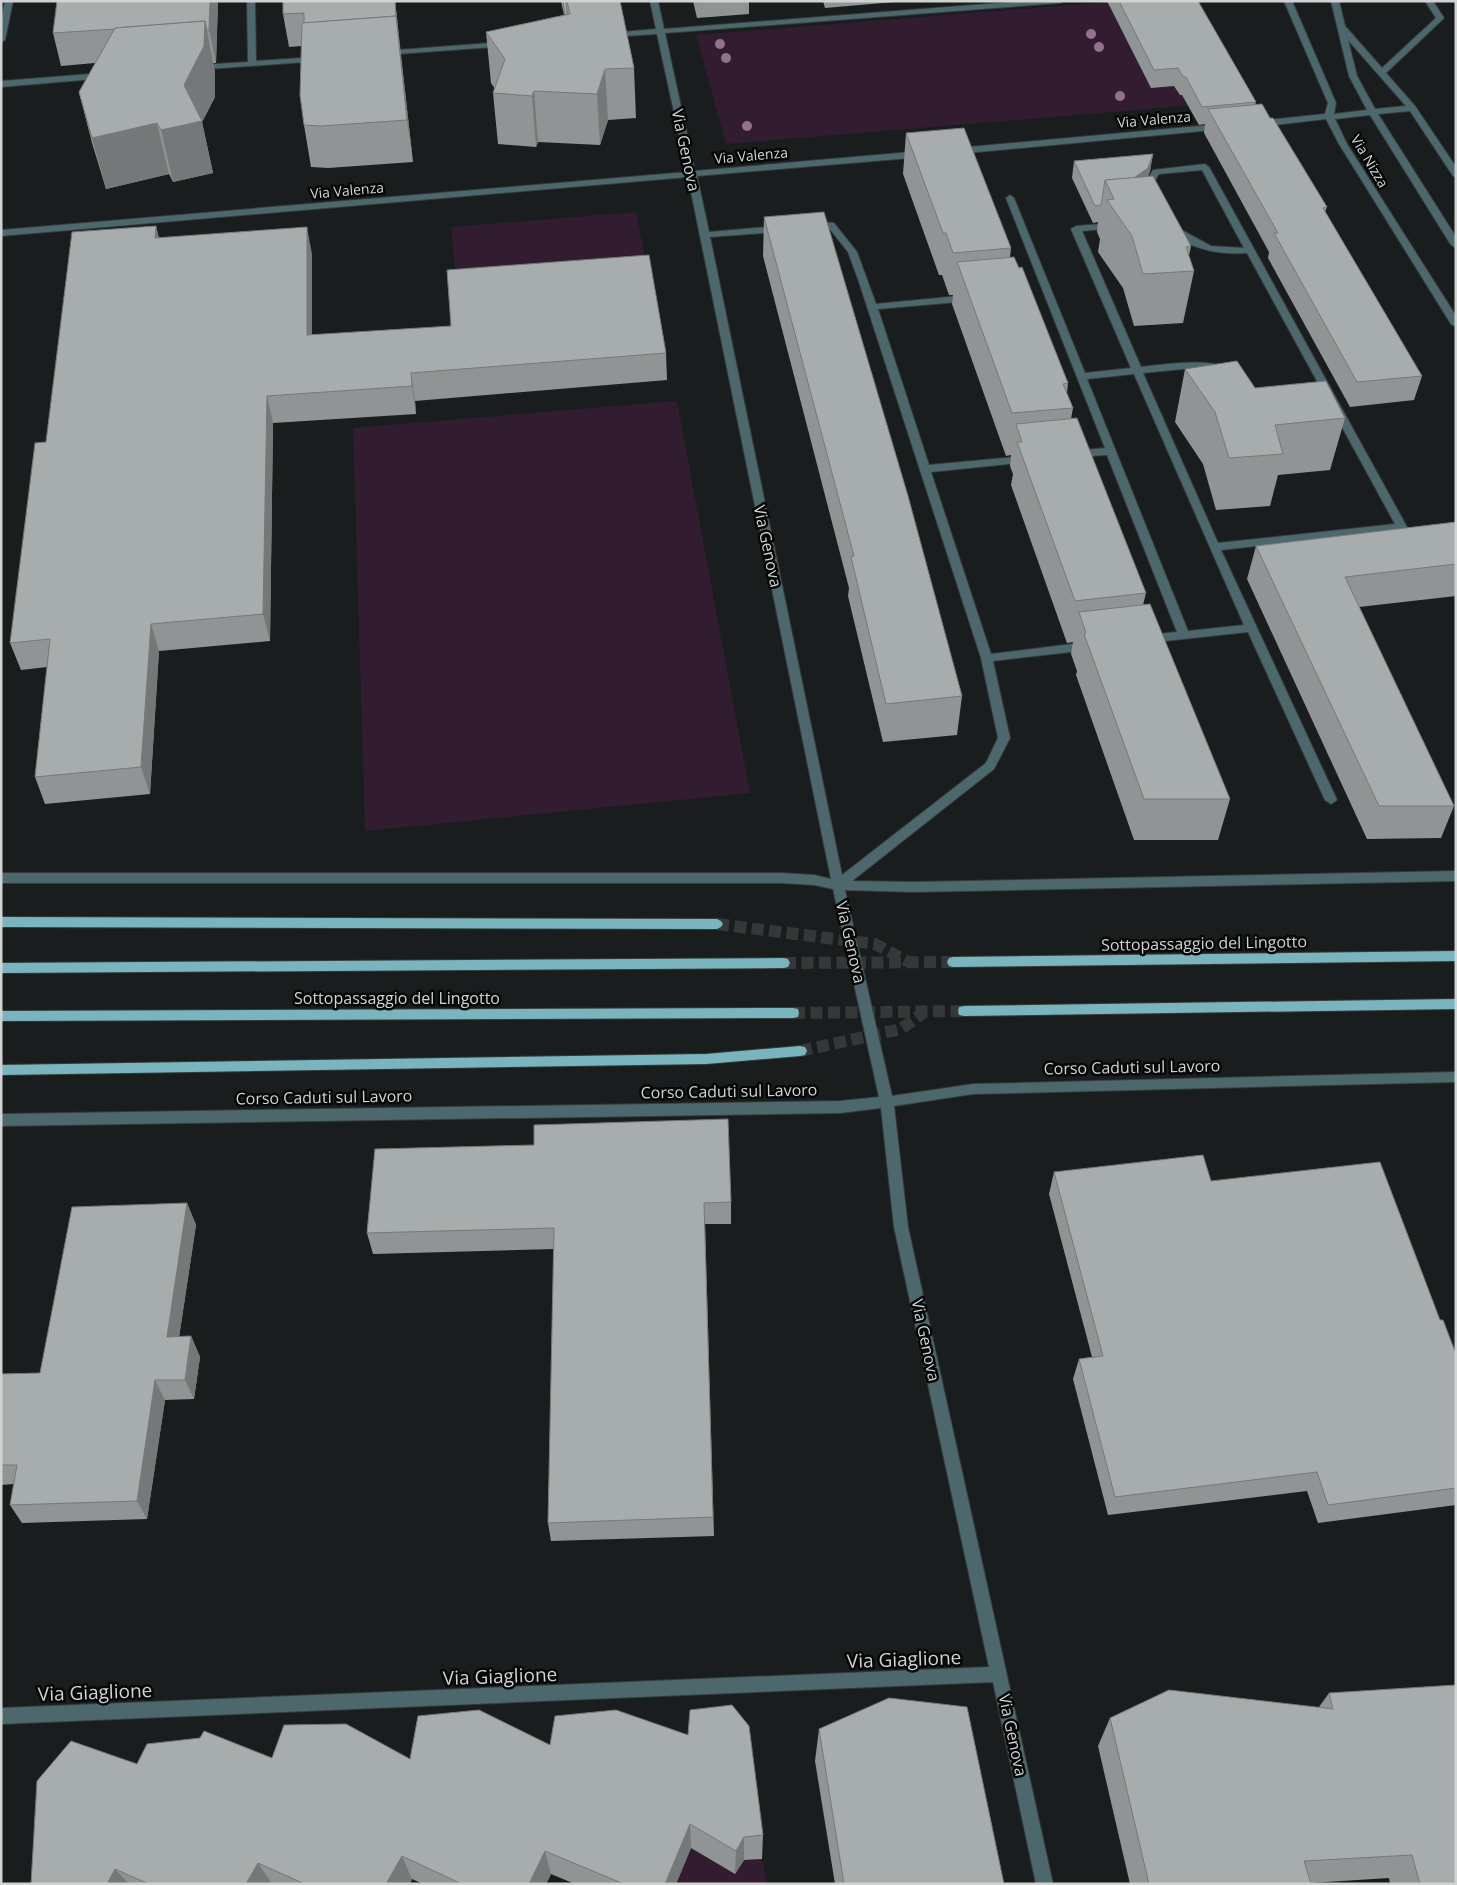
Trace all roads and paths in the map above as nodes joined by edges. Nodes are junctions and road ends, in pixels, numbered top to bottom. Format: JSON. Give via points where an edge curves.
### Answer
{"nodes":[{"id":1,"x":9,"y":1,"type":"edge"},
{"id":2,"x":251,"y":1,"type":"edge"},
{"id":3,"x":654,"y":1,"type":"edge"},
{"id":4,"x":1060,"y":1,"type":"edge"},
{"id":5,"x":1288,"y":1,"type":"edge"},
{"id":6,"x":1335,"y":1,"type":"edge"},
{"id":7,"x":1429,"y":1,"type":"edge"},
{"id":8,"x":1341,"y":25,"type":"junction"},
{"id":9,"x":661,"y":32,"type":"junction"},
{"id":10,"x":603,"y":36,"type":"edge"},
{"id":11,"x":1,"y":40,"type":"edge"},
{"id":12,"x":515,"y":43,"type":"edge"},
{"id":13,"x":378,"y":54,"type":"edge"},
{"id":14,"x":330,"y":58,"type":"edge"},
{"id":15,"x":252,"y":64,"type":"junction"},
{"id":16,"x":192,"y":69,"type":"edge"},
{"id":17,"x":1383,"y":72,"type":"junction"},
{"id":18,"x":113,"y":75,"type":"edge"},
{"id":19,"x":1,"y":84,"type":"edge"},
{"id":20,"x":1412,"y":108,"type":"junction"},
{"id":21,"x":1372,"y":112,"type":"junction"},
{"id":22,"x":1329,"y":116,"type":"junction"},
{"id":23,"x":1252,"y":124,"type":"edge"},
{"id":24,"x":1232,"y":126,"type":"edge"},
{"id":25,"x":945,"y":152,"type":"edge"},
{"id":26,"x":935,"y":153,"type":"edge"},
{"id":27,"x":690,"y":174,"type":"junction"},
{"id":28,"x":1456,"y":174,"type":"edge"},
{"id":29,"x":1010,"y":198,"type":"dead end"},
{"id":30,"x":1154,"y":200,"type":"edge"},
{"id":31,"x":1123,"y":225,"type":"edge"},
{"id":32,"x":805,"y":227,"type":"edge"},
{"id":33,"x":1166,"y":227,"type":"edge"},
{"id":34,"x":788,"y":229,"type":"edge"},
{"id":35,"x":1,"y":233,"type":"edge"},
{"id":36,"x":705,"y":235,"type":"junction"},
{"id":37,"x":1456,"y":245,"type":"edge"},
{"id":38,"x":1249,"y":250,"type":"junction"},
{"id":39,"x":979,"y":297,"type":"edge"},
{"id":40,"x":872,"y":307,"type":"junction"},
{"id":41,"x":1456,"y":324,"type":"edge"},
{"id":42,"x":1137,"y":371,"type":"junction"},
{"id":43,"x":1233,"y":372,"type":"edge"},
{"id":44,"x":1082,"y":376,"type":"junction"},
{"id":45,"x":1112,"y":451,"type":"junction"},
{"id":46,"x":1062,"y":456,"type":"edge"},
{"id":47,"x":1043,"y":458,"type":"edge"},
{"id":48,"x":925,"y":469,"type":"junction"},
{"id":49,"x":1214,"y":547,"type":"junction"},
{"id":50,"x":1250,"y":628,"type":"junction"},
{"id":51,"x":1184,"y":635,"type":"junction"},
{"id":52,"x":1135,"y":641,"type":"edge"},
{"id":53,"x":1095,"y":645,"type":"edge"},
{"id":54,"x":986,"y":658,"type":"junction"},
{"id":55,"x":1331,"y":800,"type":"dead end"},
{"id":56,"x":1456,"y":876,"type":"edge"},
{"id":57,"x":1,"y":878,"type":"edge"},
{"id":58,"x":838,"y":885,"type":"junction"},
{"id":59,"x":1,"y":922,"type":"edge"},
{"id":60,"x":718,"y":924,"type":"tunnel mouth"},
{"id":61,"x":1456,"y":956,"type":"edge"},
{"id":62,"x":953,"y":962,"type":"tunnel mouth"},
{"id":63,"x":784,"y":963,"type":"tunnel mouth"},
{"id":64,"x":1,"y":968,"type":"edge"},
{"id":65,"x":1456,"y":1004,"type":"edge"},
{"id":66,"x":964,"y":1011,"type":"tunnel mouth"},
{"id":67,"x":793,"y":1013,"type":"tunnel mouth"},
{"id":68,"x":1,"y":1016,"type":"edge"},
{"id":69,"x":800,"y":1052,"type":"tunnel mouth"},
{"id":70,"x":1,"y":1070,"type":"edge"},
{"id":71,"x":1456,"y":1077,"type":"edge"},
{"id":72,"x":887,"y":1102,"type":"junction"},
{"id":73,"x":1,"y":1120,"type":"edge"},
{"id":74,"x":1000,"y":1673,"type":"junction"},
{"id":75,"x":1,"y":1716,"type":"edge"},
{"id":76,"x":1045,"y":1884,"type":"edge"}],
"edges":[{"from":1,"to":11,"type":"street"},
{"from":2,"to":15,"type":"street"},
{"from":3,"to":9,"type":"street","name":"Via Genova"},
{"from":4,"to":9,"type":"street"},
{"from":5,"to":22,"type":"street","name":"Via Nizza","via":[[1332,103]]},
{"from":6,"to":8,"type":"street"},
{"from":7,"to":17,"type":"street","via":[[1440,18]]},
{"from":8,"to":17,"type":"street"},
{"from":8,"to":21,"type":"street","via":[[1352,76]]},
{"from":9,"to":10,"type":"street"},
{"from":9,"to":27,"type":"street","name":"Via Genova"},
{"from":12,"to":13,"type":"street"},
{"from":14,"to":15,"type":"street"},
{"from":15,"to":16,"type":"street"},
{"from":17,"to":20,"type":"street"},
{"from":18,"to":19,"type":"street"},
{"from":20,"to":21,"type":"street"},
{"from":20,"to":28,"type":"street"},
{"from":21,"to":22,"type":"street"},
{"from":21,"to":37,"type":"street"},
{"from":22,"to":23,"type":"street"},
{"from":22,"to":41,"type":"street","name":"Via Nizza","via":[[1346,149]]},
{"from":24,"to":25,"type":"street","name":"Via Valenza"},
{"from":26,"to":27,"type":"street","name":"Via Valenza"},
{"from":27,"to":35,"type":"street","name":"Via Valenza"},
{"from":27,"to":36,"type":"street","name":"Via Genova"},
{"from":29,"to":44,"type":"street","via":[[1042,291]]},
{"from":30,"to":38,"type":"street","via":[[1150,182],[1156,172],[1205,167]]},
{"from":31,"to":42,"type":"street","via":[[1076,229]]},
{"from":32,"to":40,"type":"street","via":[[831,225],[840,235],[852,252]]},
{"from":33,"to":38,"type":"street","via":[[1201,247],[1222,252]]},
{"from":34,"to":36,"type":"street"},
{"from":36,"to":58,"type":"street","name":"Via Genova"},
{"from":38,"to":49,"type":"street","via":[[1338,419],[1402,527]]},
{"from":39,"to":40,"type":"street"},
{"from":40,"to":48,"type":"street"},
{"from":42,"to":43,"type":"street","via":[[1214,366]]},
{"from":42,"to":44,"type":"street"},
{"from":42,"to":49,"type":"street"},
{"from":44,"to":45,"type":"street"},
{"from":45,"to":46,"type":"street"},
{"from":45,"to":51,"type":"street"},
{"from":47,"to":48,"type":"street"},
{"from":48,"to":54,"type":"street"},
{"from":49,"to":50,"type":"street"},
{"from":50,"to":51,"type":"street"},
{"from":50,"to":55,"type":"street"},
{"from":51,"to":52,"type":"street"},
{"from":53,"to":54,"type":"street"},
{"from":54,"to":58,"type":"street","via":[[1004,738],[990,766]]},
{"from":56,"to":58,"type":"street","via":[[914,888]]},
{"from":57,"to":58,"type":"street","via":[[780,878]]},
{"from":58,"to":72,"type":"street","name":"Via Genova"},
{"from":59,"to":60,"type":"main road"},
{"from":61,"to":62,"type":"main road","name":"Sottopassaggio del Lingotto"},
{"from":63,"to":64,"type":"main road","name":"Sottopassaggio del Lingotto"},
{"from":65,"to":66,"type":"main road"},
{"from":67,"to":68,"type":"main road","name":"Sottopassaggio del Lingotto"},
{"from":69,"to":70,"type":"main road","via":[[706,1059]]},
{"from":71,"to":72,"type":"street","name":"Corso Caduti sul Lavoro","via":[[973,1089]]},
{"from":72,"to":73,"type":"street","name":"Corso Caduti sul Lavoro","via":[[840,1106]]},
{"from":72,"to":74,"type":"street","name":"Via Genova","via":[[901,1227]]},
{"from":74,"to":75,"type":"street","name":"Via Giaglione"},
{"from":74,"to":76,"type":"street","name":"Via Genova"}]}
